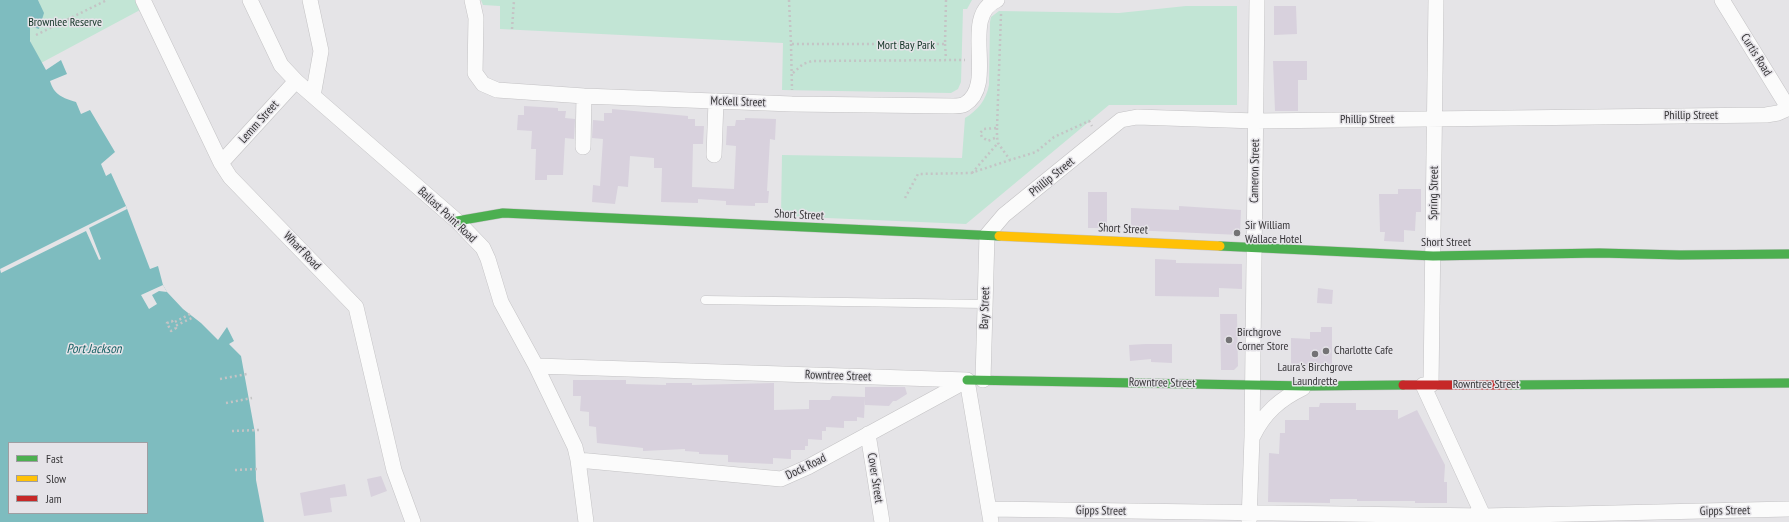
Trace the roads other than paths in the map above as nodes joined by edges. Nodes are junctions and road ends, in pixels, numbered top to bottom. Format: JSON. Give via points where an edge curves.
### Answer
{"nodes":[{"id":1,"x":143,"y":0,"type":"edge"},
{"id":2,"x":250,"y":0,"type":"edge"},
{"id":3,"x":310,"y":0,"type":"edge"},
{"id":4,"x":472,"y":0,"type":"edge"},
{"id":5,"x":1257,"y":0,"type":"edge"},
{"id":6,"x":1436,"y":0,"type":"edge"},
{"id":7,"x":1722,"y":0,"type":"edge"},
{"id":8,"x":999,"y":4,"type":"edge"},
{"id":9,"x":296,"y":81,"type":"junction"},
{"id":10,"x":313,"y":96,"type":"junction"},
{"id":11,"x":584,"y":96,"type":"junction"},
{"id":12,"x":716,"y":101,"type":"junction"},
{"id":13,"x":1789,"y":108,"type":"edge"},
{"id":14,"x":1435,"y":120,"type":"junction"},
{"id":15,"x":1256,"y":121,"type":"junction"},
{"id":16,"x":583,"y":147,"type":"dead end"},
{"id":17,"x":714,"y":155,"type":"dead end"},
{"id":18,"x":221,"y":163,"type":"junction"},
{"id":19,"x":457,"y":221,"type":"junction"},
{"id":20,"x":987,"y":235,"type":"junction"},
{"id":21,"x":1255,"y":247,"type":"junction"},
{"id":22,"x":1789,"y":254,"type":"edge"},
{"id":23,"x":1433,"y":256,"type":"junction"},
{"id":24,"x":705,"y":300,"type":"dead end"},
{"id":25,"x":985,"y":304,"type":"junction"},
{"id":26,"x":536,"y":366,"type":"junction"},
{"id":27,"x":925,"y":379,"type":"junction"},
{"id":28,"x":967,"y":380,"type":"junction"},
{"id":29,"x":983,"y":380,"type":"junction"},
{"id":30,"x":1789,"y":383,"type":"edge"},
{"id":31,"x":1252,"y":385,"type":"junction"},
{"id":32,"x":1427,"y":385,"type":"junction"},
{"id":33,"x":1307,"y":386,"type":"junction"},
{"id":34,"x":925,"y":402,"type":"junction"},
{"id":35,"x":868,"y":434,"type":"junction"},
{"id":36,"x":1252,"y":437,"type":"junction"},
{"id":37,"x":578,"y":460,"type":"junction"},
{"id":38,"x":1789,"y":510,"type":"edge"},
{"id":39,"x":990,"y":516,"type":"edge"},
{"id":40,"x":1249,"y":518,"type":"edge"},
{"id":41,"x":1485,"y":519,"type":"edge"},
{"id":42,"x":412,"y":522,"type":"edge"},
{"id":43,"x":586,"y":522,"type":"edge"},
{"id":44,"x":882,"y":522,"type":"edge"}],
"edges":[{"from":1,"to":18,"type":"street","name":"Wharf Road"},
{"from":2,"to":9,"type":"street","name":"Ballast Point Road","via":[[281,65]]},
{"from":3,"to":10,"type":"street","via":[[320,51]]},
{"from":4,"to":11,"type":"street","name":"McKell Street","via":[[476,18],[476,73],[483,84],[497,90]]},
{"from":5,"to":15,"type":"street","name":"Cameron Street"},
{"from":6,"to":14,"type":"street","name":"Spring Street"},
{"from":7,"to":13,"type":"street","name":"Curtis Road"},
{"from":8,"to":12,"type":"street","name":"McKell Street","via":[[990,3],[983,11],[980,23],[978,86],[972,98],[964,104],[921,106]]},
{"from":9,"to":10,"type":"street","name":"Ballast Point Road"},
{"from":9,"to":18,"type":"street","name":"Lemm Street"},
{"from":10,"to":19,"type":"street","name":"Ballast Point Road"},
{"from":11,"to":12,"type":"street","name":"McKell Street"},
{"from":11,"to":16,"type":"street"},
{"from":12,"to":17,"type":"street"},
{"from":13,"to":14,"type":"street","name":"Phillip Street","via":[[1766,115]]},
{"from":14,"to":15,"type":"street","name":"Phillip Street"},
{"from":14,"to":23,"type":"street","name":"Spring Street"},
{"from":15,"to":20,"type":"street","name":"Phillip Street","via":[[1137,117],[1121,120],[1004,214]]},
{"from":15,"to":21,"type":"street","name":"Cameron Street"},
{"from":18,"to":42,"type":"street","name":"Wharf Road","via":[[230,177],[356,307],[394,470]]},
{"from":19,"to":20,"type":"street","name":"Short Street","via":[[503,213]]},
{"from":19,"to":26,"type":"street","name":"Ballast Point Road","via":[[483,248],[501,302]]},
{"from":20,"to":21,"type":"street","name":"Short Street"},
{"from":20,"to":25,"type":"street","name":"Bay Street"},
{"from":21,"to":23,"type":"street","name":"Short Street"},
{"from":21,"to":31,"type":"street","name":"Cameron Street"},
{"from":22,"to":23,"type":"street","name":"Short Street","via":[[1599,253]]},
{"from":23,"to":32,"type":"street","name":"Spring Street"},
{"from":24,"to":25,"type":"lane"},
{"from":25,"to":29,"type":"street","name":"Bay Street"},
{"from":26,"to":27,"type":"street","name":"Rowntree Street"},
{"from":26,"to":37,"type":"street","name":"Ballast Point Road"},
{"from":27,"to":28,"type":"street","name":"Rowntree Street"},
{"from":27,"to":34,"type":"street","via":[[928,389]]},
{"from":28,"to":29,"type":"street","name":"Rowntree Street"},
{"from":28,"to":34,"type":"street","name":"Dock Road"},
{"from":28,"to":39,"type":"street"},
{"from":29,"to":31,"type":"street","name":"Rowntree Street"},
{"from":30,"to":32,"type":"street","name":"Rowntree Street"},
{"from":31,"to":33,"type":"street","name":"Rowntree Street"},
{"from":31,"to":36,"type":"street","name":"Cameron Street"},
{"from":32,"to":33,"type":"street","name":"Rowntree Street"},
{"from":32,"to":41,"type":"street","name":"Spring Street"},
{"from":33,"to":36,"type":"street","name":"Cameron Street","via":[[1273,407]]},
{"from":34,"to":35,"type":"street","name":"Dock Road"},
{"from":35,"to":37,"type":"street","name":"Dock Road","via":[[781,479]]},
{"from":35,"to":44,"type":"street","name":"Cover Street"},
{"from":36,"to":40,"type":"street","name":"Cameron Street"},
{"from":37,"to":43,"type":"street","name":"Ballast Point Road"},
{"from":38,"to":41,"type":"street","name":"Gipps Street"},
{"from":39,"to":40,"type":"street","name":"Gipps Street"},
{"from":40,"to":41,"type":"street","name":"Gipps Street"}]}
